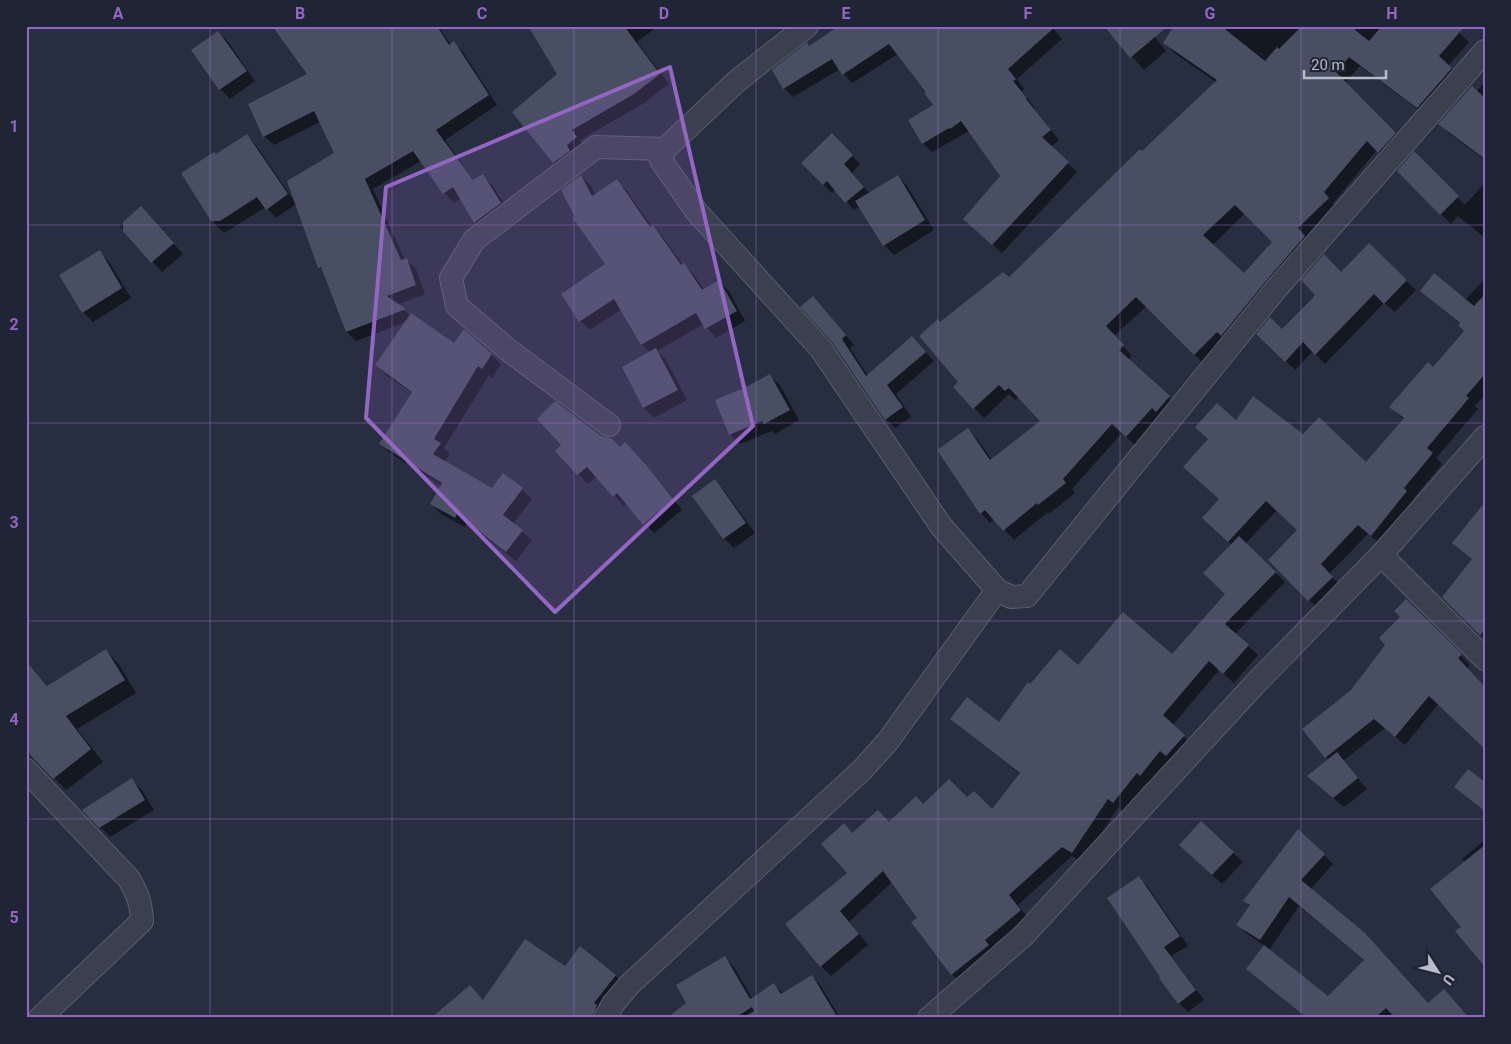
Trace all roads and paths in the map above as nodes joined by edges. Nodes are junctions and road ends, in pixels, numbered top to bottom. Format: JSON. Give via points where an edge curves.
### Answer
{"nodes":[{"id":1,"x":807,"y":26,"type":"edge"},
{"id":2,"x":1485,"y":51,"type":"edge"},
{"id":3,"x":665,"y":149,"type":"junction"},
{"id":4,"x":609,"y":425,"type":"dead end"},
{"id":5,"x":1485,"y":437,"type":"edge"},
{"id":6,"x":1381,"y":555,"type":"junction"},
{"id":7,"x":998,"y":590,"type":"junction"},
{"id":8,"x":1485,"y":659,"type":"edge"},
{"id":9,"x":26,"y":770,"type":"edge"},
{"id":10,"x":40,"y":1018,"type":"edge"},
{"id":11,"x":605,"y":1018,"type":"edge"},
{"id":12,"x":929,"y":1018,"type":"edge"}],
"edges":[{"from":1,"to":3,"type":"street","via":[[737,80]]},
{"from":2,"to":7,"type":"street","via":[[1276,289],[1027,596],[1011,597]]},
{"from":3,"to":4,"type":"street","via":[[596,147],[474,240],[451,278],[457,306],[507,349]]},
{"from":3,"to":7,"type":"street","via":[[660,160],[696,211],[821,349],[941,526]]},
{"from":5,"to":6,"type":"street"},
{"from":6,"to":8,"type":"street"},
{"from":6,"to":12,"type":"street","via":[[1255,684],[1023,936]]},
{"from":7,"to":11,"type":"street","via":[[888,741],[862,770],[629,985]]},
{"from":9,"to":10,"type":"street","via":[[129,879],[141,904],[142,921]]}]}
